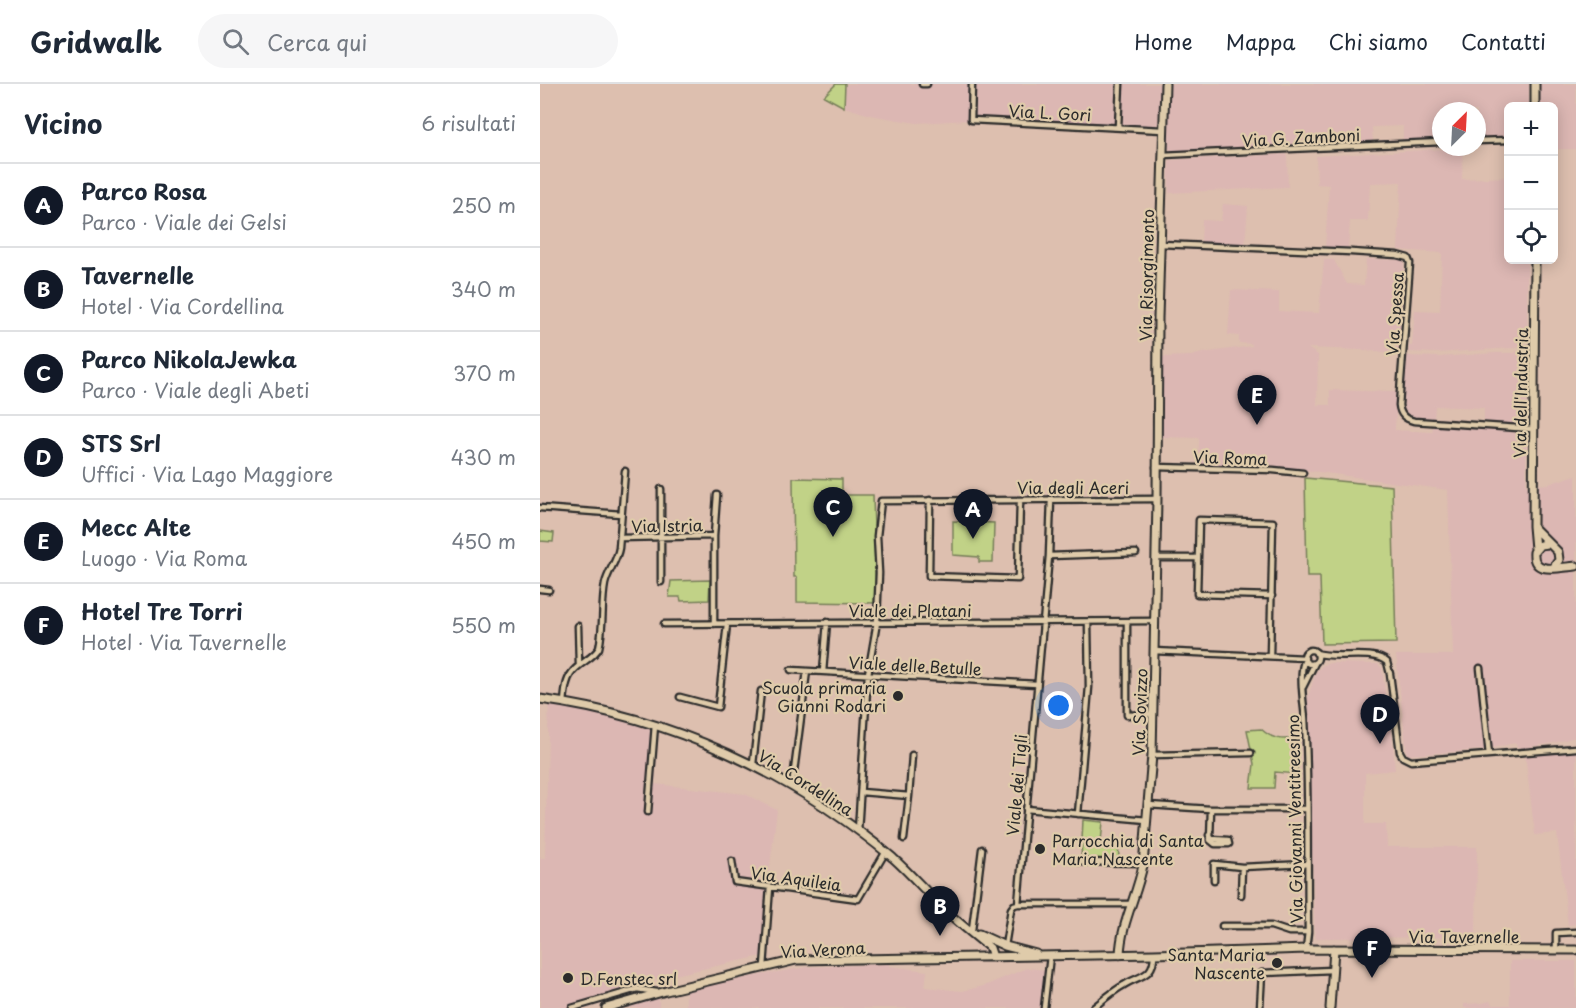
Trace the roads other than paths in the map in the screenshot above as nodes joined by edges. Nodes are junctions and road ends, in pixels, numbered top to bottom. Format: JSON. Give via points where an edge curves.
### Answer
{"nodes":[{"id":1,"x":922,"y":84,"type":"edge"},
{"id":2,"x":927,"y":84,"type":"edge"},
{"id":3,"x":972,"y":84,"type":"edge"},
{"id":4,"x":1120,"y":84,"type":"edge"},
{"id":5,"x":1165,"y":84,"type":"edge"},
{"id":6,"x":1535,"y":84,"type":"edge"},
{"id":7,"x":1535,"y":102,"type":"edge"},
{"id":8,"x":1118,"y":127,"type":"junction"},
{"id":9,"x":1163,"y":130,"type":"junction"},
{"id":10,"x":1504,"y":140,"type":"edge"},
{"id":11,"x":1486,"y":141,"type":"edge"},
{"id":12,"x":1432,"y":142,"type":"edge"},
{"id":13,"x":1162,"y":155,"type":"junction"},
{"id":14,"x":1160,"y":244,"type":"junction"},
{"id":15,"x":1534,"y":264,"type":"edge"},
{"id":16,"x":1533,"y":429,"type":"junction"},
{"id":17,"x":1156,"y":467,"type":"junction"},
{"id":18,"x":625,"y":471,"type":"dead end"},
{"id":19,"x":1303,"y":473,"type":"dead end"},
{"id":20,"x":661,"y":489,"type":"dead end"},
{"id":21,"x":717,"y":495,"type":"dead end"},
{"id":22,"x":1157,"y":499,"type":"junction"},
{"id":23,"x":930,"y":500,"type":"junction"},
{"id":24,"x":1020,"y":500,"type":"junction"},
{"id":25,"x":1051,"y":500,"type":"junction"},
{"id":26,"x":540,"y":508,"type":"edge"},
{"id":27,"x":621,"y":514,"type":"junction"},
{"id":28,"x":1533,"y":526,"type":"junction"},
{"id":29,"x":660,"y":536,"type":"junction"},
{"id":30,"x":714,"y":536,"type":"junction"},
{"id":31,"x":620,"y":538,"type":"junction"},
{"id":32,"x":1548,"y":544,"type":"junction"},
{"id":33,"x":1535,"y":549,"type":"junction"},
{"id":34,"x":1136,"y":553,"type":"dead end"},
{"id":35,"x":1049,"y":556,"type":"junction"},
{"id":36,"x":1559,"y":556,"type":"junction"},
{"id":37,"x":1156,"y":558,"type":"junction"},
{"id":38,"x":1198,"y":558,"type":"junction"},
{"id":39,"x":1576,"y":566,"type":"edge"},
{"id":40,"x":1553,"y":568,"type":"junction"},
{"id":41,"x":661,"y":582,"type":"dead end"},
{"id":42,"x":540,"y":589,"type":"edge"},
{"id":43,"x":549,"y":590,"type":"dead end"},
{"id":44,"x":1272,"y":596,"type":"junction"},
{"id":45,"x":1043,"y":621,"type":"junction"},
{"id":46,"x":1155,"y":621,"type":"junction"},
{"id":47,"x":827,"y":622,"type":"junction"},
{"id":48,"x":877,"y":622,"type":"junction"},
{"id":49,"x":1127,"y":622,"type":"junction"},
{"id":50,"x":1088,"y":623,"type":"junction"},
{"id":51,"x":664,"y":624,"type":"dead end"},
{"id":52,"x":714,"y":624,"type":"junction"},
{"id":53,"x":727,"y":624,"type":"junction"},
{"id":54,"x":578,"y":626,"type":"dead end"},
{"id":55,"x":1154,"y":651,"type":"junction"},
{"id":56,"x":1316,"y":653,"type":"junction"},
{"id":57,"x":1270,"y":655,"type":"junction"},
{"id":58,"x":1305,"y":657,"type":"junction"},
{"id":59,"x":1330,"y":657,"type":"junction"},
{"id":60,"x":1316,"y":662,"type":"junction"},
{"id":61,"x":579,"y":666,"type":"junction"},
{"id":62,"x":1480,"y":668,"type":"dead end"},
{"id":63,"x":791,"y":670,"type":"dead end"},
{"id":64,"x":807,"y":671,"type":"junction"},
{"id":65,"x":823,"y":672,"type":"junction"},
{"id":66,"x":868,"y":674,"type":"junction"},
{"id":67,"x":1038,"y":684,"type":"junction"},
{"id":68,"x":1303,"y":687,"type":"junction"},
{"id":69,"x":761,"y":690,"type":"dead end"},
{"id":70,"x":680,"y":697,"type":"dead end"},
{"id":71,"x":540,"y":699,"type":"edge"},
{"id":72,"x":564,"y":703,"type":"junction"},
{"id":73,"x":1153,"y":714,"type":"junction"},
{"id":74,"x":655,"y":725,"type":"junction"},
{"id":75,"x":1576,"y":747,"type":"edge"},
{"id":76,"x":1251,"y":753,"type":"dead end"},
{"id":77,"x":912,"y":755,"type":"dead end"},
{"id":78,"x":1152,"y":755,"type":"junction"},
{"id":79,"x":1489,"y":755,"type":"junction"},
{"id":80,"x":753,"y":764,"type":"junction"},
{"id":81,"x":792,"y":787,"type":"junction"},
{"id":82,"x":861,"y":792,"type":"junction"},
{"id":83,"x":909,"y":796,"type":"junction"},
{"id":84,"x":1148,"y":805,"type":"junction"},
{"id":85,"x":1026,"y":809,"type":"junction"},
{"id":86,"x":1307,"y":809,"type":"junction"},
{"id":87,"x":1211,"y":810,"type":"junction"},
{"id":88,"x":648,"y":812,"type":"dead end"},
{"id":89,"x":1078,"y":814,"type":"junction"},
{"id":90,"x":1147,"y":820,"type":"junction"},
{"id":91,"x":858,"y":831,"type":"junction"},
{"id":92,"x":1209,"y":835,"type":"dead end"},
{"id":93,"x":904,"y":839,"type":"dead end"},
{"id":94,"x":982,"y":849,"type":"dead end"},
{"id":95,"x":885,"y":853,"type":"junction"},
{"id":96,"x":732,"y":861,"type":"dead end"},
{"id":97,"x":1080,"y":862,"type":"dead end"},
{"id":98,"x":1143,"y":863,"type":"junction"},
{"id":99,"x":1307,"y":864,"type":"junction"},
{"id":100,"x":1242,"y":867,"type":"junction"},
{"id":101,"x":1214,"y":880,"type":"dead end"},
{"id":102,"x":770,"y":887,"type":"junction"},
{"id":103,"x":1241,"y":895,"type":"dead end"},
{"id":104,"x":1018,"y":904,"type":"junction"},
{"id":105,"x":1132,"y":904,"type":"junction"},
{"id":106,"x":951,"y":915,"type":"junction"},
{"id":107,"x":1222,"y":926,"type":"dead end"},
{"id":108,"x":972,"y":930,"type":"junction"},
{"id":109,"x":1308,"y":932,"type":"junction"},
{"id":110,"x":1576,"y":932,"type":"edge"},
{"id":111,"x":1005,"y":946,"type":"junction"},
{"id":112,"x":1306,"y":949,"type":"junction"},
{"id":113,"x":1334,"y":949,"type":"junction"},
{"id":114,"x":1556,"y":950,"type":"junction"},
{"id":115,"x":1576,"y":950,"type":"edge"},
{"id":116,"x":1154,"y":954,"type":"junction"},
{"id":117,"x":1120,"y":955,"type":"junction"},
{"id":118,"x":1049,"y":956,"type":"junction"},
{"id":119,"x":993,"y":957,"type":"junction"},
{"id":120,"x":765,"y":967,"type":"junction"},
{"id":121,"x":1332,"y":970,"type":"junction"},
{"id":122,"x":659,"y":993,"type":"junction"},
{"id":123,"x":572,"y":1008,"type":"edge"},
{"id":124,"x":606,"y":1008,"type":"edge"},
{"id":125,"x":1044,"y":1008,"type":"edge"},
{"id":126,"x":1093,"y":1008,"type":"edge"},
{"id":127,"x":1260,"y":1008,"type":"edge"},
{"id":128,"x":1330,"y":1008,"type":"edge"}],
"edges":[{"from":1,"to":2,"type":"street"},
{"from":3,"to":8,"type":"street","name":"Via L. Gori","via":[[970,120]]},
{"from":4,"to":8,"type":"street"},
{"from":5,"to":9,"type":"street","name":"Via Risorgimento"},
{"from":6,"to":7,"type":"street"},
{"from":8,"to":9,"type":"street","name":"Via L. Gori"},
{"from":9,"to":13,"type":"street","name":"Via Risorgimento"},
{"from":10,"to":11,"type":"street"},
{"from":12,"to":13,"type":"street","name":"Via G. Zamboni"},
{"from":13,"to":14,"type":"street","name":"Via Risorgimento"},
{"from":14,"to":16,"type":"street","name":"Via Spessa","via":[[1407,258],[1410,263],[1401,414],[1414,421]]},
{"from":14,"to":17,"type":"street","name":"Via Risorgimento"},
{"from":15,"to":16,"type":"street","name":"Via dell'Industria"},
{"from":16,"to":28,"type":"street","name":"Via dell'Industria"},
{"from":17,"to":19,"type":"street","name":"Via Roma"},
{"from":17,"to":22,"type":"street","name":"Via Sovizzo"},
{"from":18,"to":27,"type":"street"},
{"from":20,"to":29,"type":"street"},
{"from":21,"to":30,"type":"street"},
{"from":22,"to":25,"type":"street","name":"Via degli Aceri"},
{"from":22,"to":37,"type":"street","name":"Via Sovizzo"},
{"from":23,"to":24,"type":"street","name":"Via degli Aceri"},
{"from":23,"to":24,"type":"street","via":[[929,576],[1018,579]]},
{"from":23,"to":48,"type":"street","name":"Via degli Aceri","via":[[881,501]]},
{"from":24,"to":25,"type":"street","name":"Via degli Aceri"},
{"from":25,"to":35,"type":"street","name":"Viale dei Tigli"},
{"from":26,"to":27,"type":"street"},
{"from":27,"to":31,"type":"street"},
{"from":28,"to":32,"type":"street"},
{"from":28,"to":33,"type":"street","name":"Via dell'Industria"},
{"from":29,"to":30,"type":"street","name":"Via Istria"},
{"from":29,"to":31,"type":"street","name":"Via Istria"},
{"from":29,"to":41,"type":"street"},
{"from":30,"to":52,"type":"street"},
{"from":31,"to":61,"type":"street","via":[[617,559],[605,584],[599,648]]},
{"from":32,"to":33,"type":"street"},
{"from":32,"to":36,"type":"street","via":[[1557,549]]},
{"from":33,"to":40,"type":"street","via":[[1537,566]]},
{"from":34,"to":35,"type":"street"},
{"from":35,"to":45,"type":"street","name":"Viale dei Tigli"},
{"from":36,"to":39,"type":"street"},
{"from":36,"to":40,"type":"street"},
{"from":37,"to":38,"type":"street"},
{"from":37,"to":46,"type":"street","name":"Via Sovizzo"},
{"from":38,"to":44,"type":"street","via":[[1197,594]]},
{"from":38,"to":44,"type":"street","via":[[1198,520],[1273,522]]},
{"from":39,"to":40,"type":"street"},
{"from":42,"to":43,"type":"street"},
{"from":44,"to":57,"type":"street"},
{"from":45,"to":48,"type":"street","name":"Viale dei Platani"},
{"from":45,"to":50,"type":"street","name":"Viale dei Platani"},
{"from":45,"to":67,"type":"street","name":"Viale dei Tigli"},
{"from":46,"to":49,"type":"street","name":"Viale dei Platani"},
{"from":46,"to":55,"type":"street","name":"Via Sovizzo"},
{"from":47,"to":48,"type":"street","name":"Viale dei Platani"},
{"from":47,"to":53,"type":"street","name":"Viale dei Platani"},
{"from":47,"to":65,"type":"street"},
{"from":48,"to":66,"type":"street"},
{"from":49,"to":50,"type":"street","name":"Viale dei Platani"},
{"from":49,"to":73,"type":"street","via":[[1127,715]]},
{"from":50,"to":89,"type":"street","via":[[1089,687]]},
{"from":51,"to":52,"type":"street","name":"Viale dei Platani"},
{"from":52,"to":53,"type":"street","name":"Viale dei Platani"},
{"from":53,"to":70,"type":"street","via":[[718,707]]},
{"from":54,"to":61,"type":"street"},
{"from":55,"to":57,"type":"street"},
{"from":55,"to":73,"type":"street","name":"Via Sovizzo"},
{"from":56,"to":58,"type":"street","via":[[1310,651]]},
{"from":56,"to":59,"type":"street"},
{"from":56,"to":60,"type":"street"},
{"from":57,"to":58,"type":"street"},
{"from":58,"to":60,"type":"street","via":[[1310,664]]},
{"from":58,"to":68,"type":"street","name":"Via Giovanni Ventitreesimo"},
{"from":59,"to":60,"type":"street"},
{"from":59,"to":79,"type":"street","via":[[1376,657],[1387,662],[1403,757],[1416,761]]},
{"from":60,"to":68,"type":"street","name":"Via Giovanni Ventitreesimo"},
{"from":61,"to":72,"type":"street","via":[[568,680]]},
{"from":62,"to":79,"type":"street"},
{"from":63,"to":64,"type":"street","name":"Viale delle Betulle"},
{"from":64,"to":65,"type":"street","name":"Viale delle Betulle"},
{"from":64,"to":81,"type":"street"},
{"from":65,"to":66,"type":"street","name":"Viale delle Betulle"},
{"from":66,"to":67,"type":"street","name":"Viale delle Betulle"},
{"from":66,"to":82,"type":"street"},
{"from":67,"to":85,"type":"street","name":"Viale dei Tigli"},
{"from":68,"to":86,"type":"street","name":"Via Giovanni Ventitreesimo"},
{"from":69,"to":80,"type":"street"},
{"from":71,"to":72,"type":"street","name":"Via Cordellina"},
{"from":72,"to":74,"type":"street","name":"Via Cordellina"},
{"from":73,"to":78,"type":"street","name":"Via Sovizzo"},
{"from":74,"to":80,"type":"street","name":"Via Cordellina"},
{"from":74,"to":88,"type":"street"},
{"from":75,"to":79,"type":"street"},
{"from":76,"to":78,"type":"street"},
{"from":77,"to":83,"type":"street"},
{"from":78,"to":84,"type":"street","name":"Via Sovizzo"},
{"from":80,"to":81,"type":"street","name":"Via Cordellina"},
{"from":81,"to":91,"type":"street","name":"Via Cordellina","via":[[829,808]]},
{"from":82,"to":83,"type":"street"},
{"from":82,"to":91,"type":"street"},
{"from":83,"to":93,"type":"street"},
{"from":84,"to":87,"type":"street"},
{"from":84,"to":90,"type":"street","name":"Via Sovizzo"},
{"from":85,"to":89,"type":"street"},
{"from":85,"to":104,"type":"street","name":"Viale dei Tigli"},
{"from":86,"to":87,"type":"street"},
{"from":86,"to":99,"type":"street","name":"Via Giovanni Ventitreesimo"},
{"from":87,"to":92,"type":"street"},
{"from":89,"to":90,"type":"street"},
{"from":90,"to":98,"type":"street","name":"Via Sovizzo"},
{"from":91,"to":95,"type":"street","name":"Via Cordellina"},
{"from":94,"to":108,"type":"street"},
{"from":95,"to":102,"type":"street","name":"Via Aquileia","via":[[858,899]]},
{"from":95,"to":106,"type":"street","name":"Via Cordellina"},
{"from":96,"to":102,"type":"street","name":"Via Aquileia","via":[[735,882]]},
{"from":97,"to":98,"type":"street"},
{"from":98,"to":105,"type":"street","name":"Via Sovizzo"},
{"from":99,"to":100,"type":"street"},
{"from":99,"to":109,"type":"street","name":"Via Giovanni Ventitreesimo"},
{"from":100,"to":101,"type":"street","via":[[1214,864]]},
{"from":100,"to":103,"type":"street"},
{"from":102,"to":120,"type":"street"},
{"from":104,"to":105,"type":"street"},
{"from":104,"to":111,"type":"street","name":"Viale dei Tigli","via":[[1011,909]]},
{"from":105,"to":117,"type":"street","name":"Via Sovizzo","via":[[1121,937]]},
{"from":106,"to":108,"type":"street","name":"Via Cordellina"},
{"from":106,"to":119,"type":"street","name":"Via Cordellina","via":[[990,948]]},
{"from":107,"to":109,"type":"street","via":[[1271,926],[1289,932]]},
{"from":108,"to":111,"type":"street","name":"Via Cordellina"},
{"from":109,"to":112,"type":"street","name":"Via Giovanni Ventitreesimo"},
{"from":110,"to":114,"type":"street","via":[[1556,933]]},
{"from":111,"to":118,"type":"street","name":"Via Cordellina"},
{"from":112,"to":113,"type":"street","name":"Via Tavernelle"},
{"from":112,"to":116,"type":"street","name":"Via Tavernelle"},
{"from":113,"to":114,"type":"street","name":"Via Tavernelle"},
{"from":113,"to":121,"type":"street"},
{"from":114,"to":115,"type":"street","name":"Via Tavernelle"},
{"from":116,"to":117,"type":"street","name":"Via Tavernelle"},
{"from":116,"to":126,"type":"street","via":[[1147,974],[1124,984]]},
{"from":117,"to":118,"type":"street","name":"Via Tavernelle"},
{"from":118,"to":119,"type":"street","name":"Via Tavernelle"},
{"from":118,"to":125,"type":"street"},
{"from":119,"to":120,"type":"street","name":"Via Verona","via":[[796,960]]},
{"from":120,"to":122,"type":"street","name":"Via Verona"},
{"from":121,"to":127,"type":"street","via":[[1262,973]]},
{"from":121,"to":128,"type":"street"},
{"from":122,"to":123,"type":"street","name":"Via Verona","via":[[637,989]]},
{"from":122,"to":124,"type":"street","name":"Via Verona"}]}
